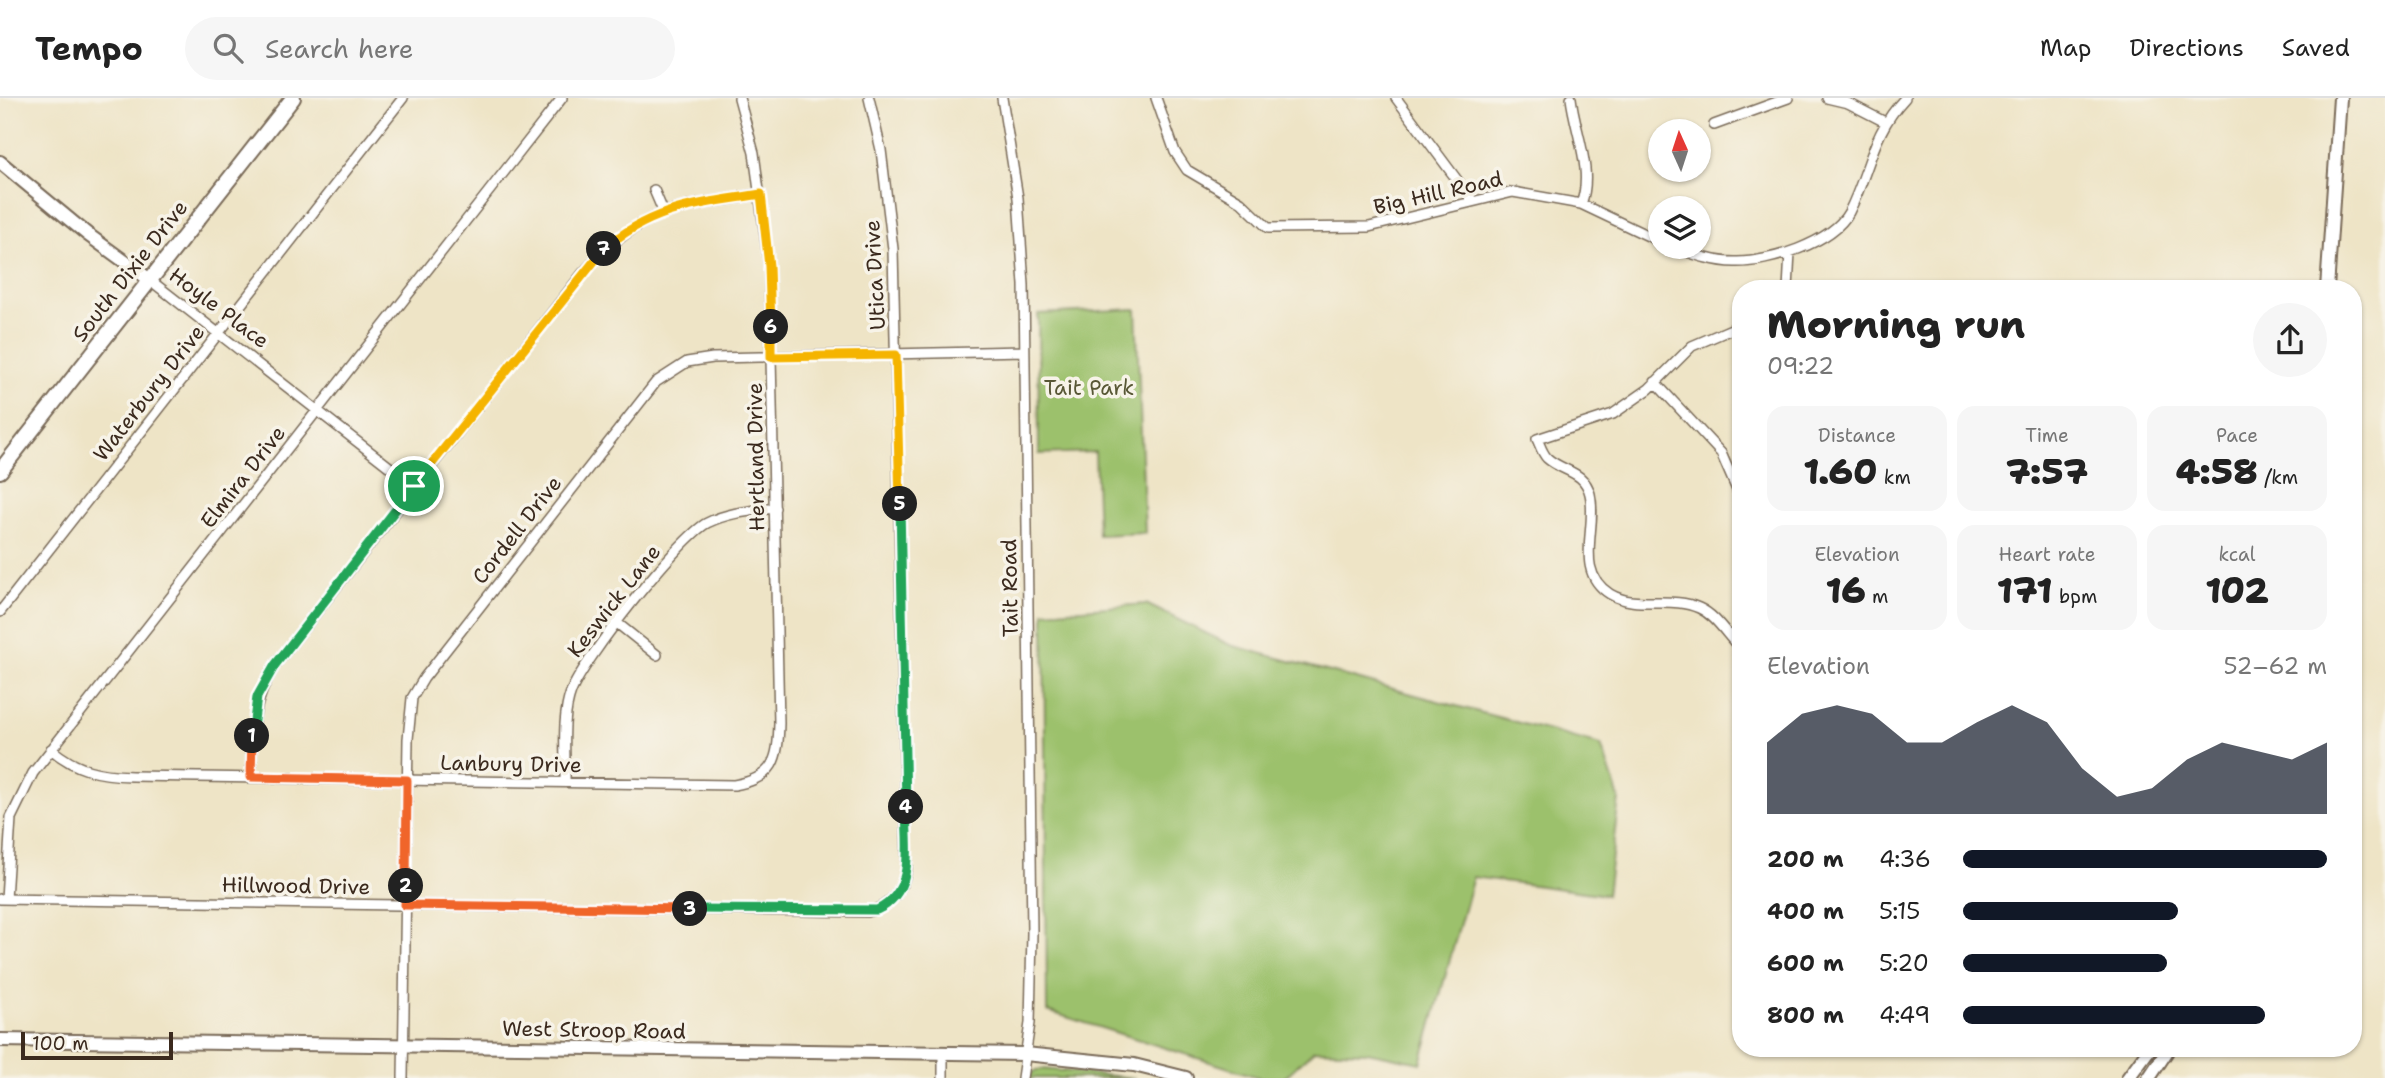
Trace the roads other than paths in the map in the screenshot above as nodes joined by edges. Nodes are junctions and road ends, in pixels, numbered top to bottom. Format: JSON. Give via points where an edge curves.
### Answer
{"nodes":[{"id":1,"x":293,"y":98,"type":"edge"},
{"id":2,"x":403,"y":98,"type":"edge"},
{"id":3,"x":562,"y":98,"type":"edge"},
{"id":4,"x":739,"y":98,"type":"edge"},
{"id":5,"x":869,"y":98,"type":"edge"},
{"id":6,"x":1002,"y":98,"type":"edge"},
{"id":7,"x":1156,"y":98,"type":"edge"},
{"id":8,"x":1395,"y":98,"type":"edge"},
{"id":9,"x":1571,"y":98,"type":"edge"},
{"id":10,"x":1788,"y":98,"type":"edge"},
{"id":11,"x":1828,"y":98,"type":"edge"},
{"id":12,"x":1905,"y":98,"type":"edge"},
{"id":13,"x":2340,"y":98,"type":"edge"},
{"id":14,"x":1885,"y":122,"type":"junction"},
{"id":15,"x":1714,"y":125,"type":"dead end"},
{"id":16,"x":0,"y":162,"type":"edge"},
{"id":17,"x":654,"y":190,"type":"dead end"},
{"id":18,"x":761,"y":194,"type":"junction"},
{"id":19,"x":1472,"y":201,"type":"junction"},
{"id":20,"x":1581,"y":204,"type":"junction"},
{"id":21,"x":663,"y":211,"type":"junction"},
{"id":22,"x":1648,"y":236,"type":"edge"},
{"id":23,"x":1790,"y":252,"type":"junction"},
{"id":24,"x":1711,"y":259,"type":"edge"},
{"id":25,"x":149,"y":280,"type":"junction"},
{"id":26,"x":1788,"y":280,"type":"edge"},
{"id":27,"x":2328,"y":280,"type":"edge"},
{"id":28,"x":1732,"y":328,"type":"edge"},
{"id":29,"x":219,"y":331,"type":"junction"},
{"id":30,"x":1024,"y":351,"type":"junction"},
{"id":31,"x":896,"y":355,"type":"junction"},
{"id":32,"x":771,"y":357,"type":"junction"},
{"id":33,"x":1655,"y":382,"type":"junction"},
{"id":34,"x":317,"y":409,"type":"junction"},
{"id":35,"x":0,"y":471,"type":"edge"},
{"id":36,"x":1732,"y":478,"type":"edge"},
{"id":37,"x":414,"y":486,"type":"junction"},
{"id":38,"x":775,"y":508,"type":"junction"},
{"id":39,"x":0,"y":612,"type":"edge"},
{"id":40,"x":617,"y":623,"type":"junction"},
{"id":41,"x":1732,"y":639,"type":"edge"},
{"id":42,"x":657,"y":655,"type":"dead end"},
{"id":43,"x":51,"y":749,"type":"junction"},
{"id":44,"x":766,"y":773,"type":"joint"},
{"id":45,"x":251,"y":777,"type":"junction"},
{"id":46,"x":407,"y":780,"type":"junction"},
{"id":47,"x":565,"y":782,"type":"junction"},
{"id":48,"x":3,"y":899,"type":"edge"},
{"id":49,"x":405,"y":905,"type":"junction"},
{"id":50,"x":884,"y":906,"type":"joint"},
{"id":51,"x":0,"y":1040,"type":"edge"},
{"id":52,"x":404,"y":1046,"type":"junction"},
{"id":53,"x":943,"y":1054,"type":"junction"},
{"id":54,"x":1025,"y":1054,"type":"junction"},
{"id":55,"x":2143,"y":1057,"type":"edge"},
{"id":56,"x":2163,"y":1057,"type":"edge"},
{"id":57,"x":403,"y":1078,"type":"edge"},
{"id":58,"x":943,"y":1078,"type":"edge"},
{"id":59,"x":1022,"y":1078,"type":"edge"},
{"id":60,"x":1186,"y":1078,"type":"edge"},
{"id":61,"x":2128,"y":1078,"type":"edge"},
{"id":62,"x":2149,"y":1078,"type":"edge"}],
"edges":[{"from":1,"to":25,"type":"main road","name":"South Dixie Drive"},
{"from":2,"to":29,"type":"street","name":"Waterbury Drive"},
{"from":3,"to":34,"type":"street","name":"Elmira Drive"},
{"from":4,"to":18,"type":"street","name":"Hertland Drive"},
{"from":5,"to":31,"type":"street","name":"Utica Drive","via":[[888,200]]},
{"from":6,"to":30,"type":"street","name":"Tait Road","via":[[1021,225]]},
{"from":7,"to":19,"type":"street","name":"Big Hill Road","via":[[1175,152],[1187,170],[1241,202],[1268,228],[1370,227]]},
{"from":8,"to":19,"type":"street"},
{"from":9,"to":20,"type":"street","via":[[1585,167]]},
{"from":10,"to":15,"type":"street"},
{"from":11,"to":14,"type":"street"},
{"from":12,"to":14,"type":"street"},
{"from":13,"to":27,"type":"main road"},
{"from":14,"to":23,"type":"street","via":[[1844,219],[1825,235]]},
{"from":16,"to":25,"type":"main road","name":"Hoyle Place"},
{"from":17,"to":21,"type":"street"},
{"from":18,"to":21,"type":"street"},
{"from":18,"to":32,"type":"street","name":"Hertland Drive","via":[[769,266]]},
{"from":19,"to":20,"type":"street","name":"Big Hill Road","via":[[1513,192]]},
{"from":20,"to":22,"type":"street","name":"Big Hill Road"},
{"from":21,"to":37,"type":"street","via":[[602,251]]},
{"from":23,"to":24,"type":"street","via":[[1735,262]]},
{"from":23,"to":26,"type":"street"},
{"from":25,"to":29,"type":"street","name":"Hoyle Place"},
{"from":25,"to":35,"type":"main road","name":"South Dixie Drive"},
{"from":28,"to":33,"type":"street","via":[[1701,340]]},
{"from":29,"to":34,"type":"street","name":"Hoyle Place"},
{"from":29,"to":39,"type":"street","name":"Waterbury Drive"},
{"from":30,"to":31,"type":"street","name":"Cordell Drive"},
{"from":30,"to":54,"type":"street","name":"Tait Road","via":[[1032,933]]},
{"from":31,"to":32,"type":"street","name":"Cordell Drive"},
{"from":31,"to":50,"type":"street","name":"Utica Drive","via":[[907,868],[902,887]]},
{"from":32,"to":38,"type":"street","name":"Hertland Drive"},
{"from":32,"to":46,"type":"street","name":"Cordell Drive","via":[[700,359],[656,382],[417,687],[410,710]]},
{"from":33,"to":36,"type":"street","via":[[1707,435]]},
{"from":33,"to":41,"type":"street","via":[[1613,414],[1537,439],[1544,455],[1571,469],[1586,484],[1593,510],[1588,558],[1601,587],[1629,601],[1697,607]]},
{"from":34,"to":37,"type":"street","name":"Hoyle Place"},
{"from":34,"to":43,"type":"street","name":"Elmira Drive"},
{"from":37,"to":45,"type":"street","via":[[260,690],[252,729]]},
{"from":38,"to":40,"type":"street","name":"Keswick Lane","via":[[724,515],[696,530]]},
{"from":38,"to":44,"type":"street","name":"Hertland Drive","via":[[779,723],[778,751]]},
{"from":40,"to":42,"type":"street"},
{"from":40,"to":47,"type":"street","name":"Keswick Lane","via":[[571,692]]},
{"from":43,"to":45,"type":"street","name":"Lanbury Drive","via":[[78,768],[100,775]]},
{"from":43,"to":48,"type":"street","name":"Elmira Drive","via":[[24,787],[11,818]]},
{"from":44,"to":47,"type":"street","name":"Lanbury Drive","via":[[734,785]]},
{"from":45,"to":46,"type":"street","name":"Lanbury Drive"},
{"from":46,"to":47,"type":"street","name":"Lanbury Drive"},
{"from":46,"to":49,"type":"street","name":"Cordell Drive"},
{"from":48,"to":49,"type":"street","name":"Hillwood Drive"},
{"from":49,"to":50,"type":"street","name":"Hillwood Drive","via":[[836,912],[868,912]]},
{"from":49,"to":52,"type":"street","name":"Cordell Drive"},
{"from":51,"to":52,"type":"main road","name":"West Stroop Road"},
{"from":52,"to":53,"type":"main road","name":"West Stroop Road"},
{"from":52,"to":57,"type":"street","name":"Cordell Drive"},
{"from":53,"to":54,"type":"main road","name":"West Stroop Road"},
{"from":53,"to":58,"type":"street"},
{"from":54,"to":59,"type":"street","name":"Tait Road"},
{"from":54,"to":60,"type":"main road","name":"West Stroop Road","via":[[1134,1065]]},
{"from":55,"to":61,"type":"main road"},
{"from":56,"to":62,"type":"main road"}]}
